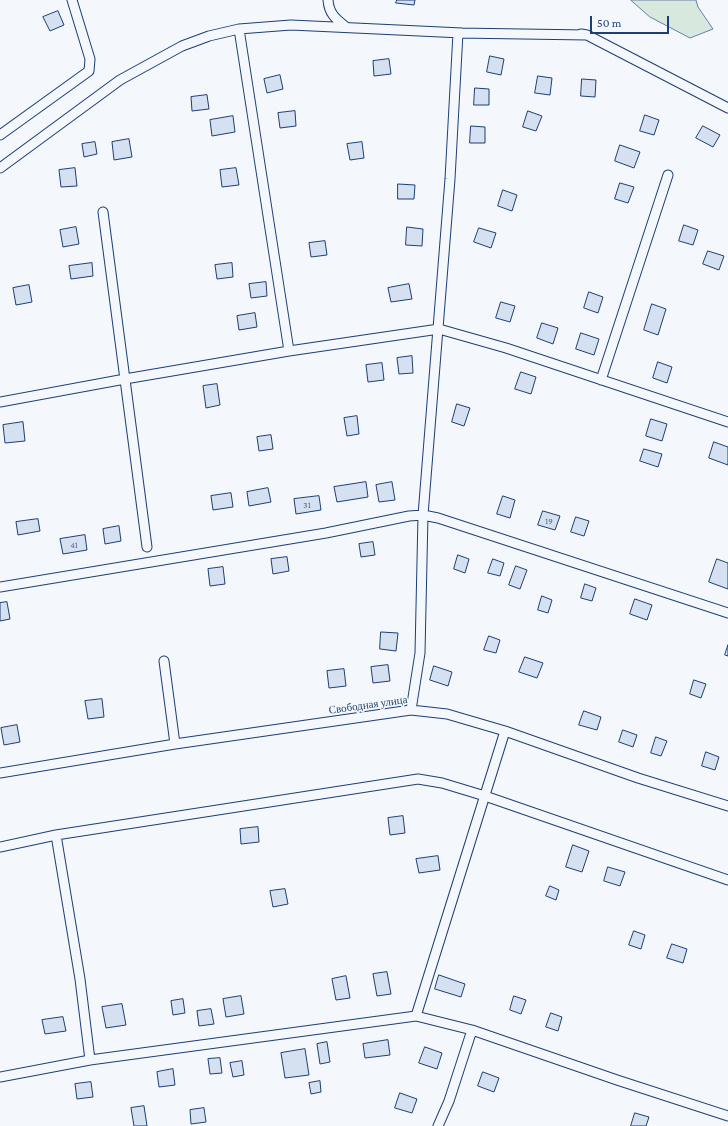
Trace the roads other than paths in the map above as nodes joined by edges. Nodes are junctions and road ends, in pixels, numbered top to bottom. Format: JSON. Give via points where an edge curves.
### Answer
{"nodes":[{"id":1,"x":72,"y":0,"type":"edge"},
{"id":2,"x":328,"y":0,"type":"edge"},
{"id":3,"x":346,"y":27,"type":"junction"},
{"id":4,"x":239,"y":29,"type":"junction"},
{"id":5,"x":458,"y":32,"type":"junction"},
{"id":6,"x":728,"y":108,"type":"edge"},
{"id":7,"x":0,"y":135,"type":"edge"},
{"id":8,"x":0,"y":168,"type":"edge"},
{"id":9,"x":668,"y":175,"type":"dead end"},
{"id":10,"x":103,"y":212,"type":"dead end"},
{"id":11,"x":439,"y":329,"type":"junction"},
{"id":12,"x":289,"y":351,"type":"junction"},
{"id":13,"x":125,"y":379,"type":"junction"},
{"id":14,"x":601,"y":380,"type":"junction"},
{"id":15,"x":0,"y":402,"type":"edge"},
{"id":16,"x":728,"y":422,"type":"edge"},
{"id":17,"x":423,"y":515,"type":"junction"},
{"id":18,"x":147,"y":547,"type":"dead end"},
{"id":19,"x":0,"y":587,"type":"edge"},
{"id":20,"x":728,"y":613,"type":"edge"},
{"id":21,"x":164,"y":661,"type":"dead end"},
{"id":22,"x":411,"y":710,"type":"junction"},
{"id":23,"x":505,"y":731,"type":"junction"},
{"id":24,"x":175,"y":744,"type":"junction"},
{"id":25,"x":0,"y":773,"type":"edge"},
{"id":26,"x":485,"y":796,"type":"junction"},
{"id":27,"x":728,"y":806,"type":"edge"},
{"id":28,"x":56,"y":835,"type":"junction"},
{"id":29,"x":0,"y":848,"type":"edge"},
{"id":30,"x":728,"y":880,"type":"edge"},
{"id":31,"x":416,"y":1016,"type":"junction"},
{"id":32,"x":472,"y":1030,"type":"junction"},
{"id":33,"x":90,"y":1060,"type":"junction"},
{"id":34,"x":0,"y":1077,"type":"edge"},
{"id":35,"x":728,"y":1116,"type":"edge"},
{"id":36,"x":438,"y":1126,"type":"edge"}],
"edges":[{"from":1,"to":7,"type":"street","via":[[90,59],[89,71]]},
{"from":2,"to":3,"type":"street","via":[[332,15]]},
{"from":3,"to":4,"type":"street","via":[[291,25]]},
{"from":3,"to":5,"type":"street"},
{"from":4,"to":8,"type":"street","via":[[182,46],[120,80]]},
{"from":4,"to":12,"type":"street"},
{"from":5,"to":6,"type":"street","via":[[587,34]]},
{"from":5,"to":11,"type":"street"},
{"from":9,"to":14,"type":"street"},
{"from":10,"to":13,"type":"street"},
{"from":11,"to":12,"type":"street"},
{"from":11,"to":14,"type":"street"},
{"from":11,"to":17,"type":"street"},
{"from":12,"to":13,"type":"street"},
{"from":13,"to":15,"type":"street"},
{"from":13,"to":18,"type":"street"},
{"from":14,"to":16,"type":"street"},
{"from":17,"to":19,"type":"street"},
{"from":17,"to":20,"type":"street"},
{"from":17,"to":22,"type":"street","via":[[420,654]]},
{"from":21,"to":24,"type":"street"},
{"from":22,"to":23,"type":"street","name":"Свободная улица","via":[[447,714]]},
{"from":22,"to":24,"type":"street","name":"Свободная улица"},
{"from":23,"to":26,"type":"street"},
{"from":23,"to":27,"type":"street","name":"Свободная улица","via":[[638,778]]},
{"from":24,"to":25,"type":"street","name":"Свободная улица"},
{"from":26,"to":28,"type":"street","via":[[442,783],[418,779]]},
{"from":26,"to":30,"type":"street"},
{"from":26,"to":31,"type":"street"},
{"from":28,"to":29,"type":"street"},
{"from":28,"to":33,"type":"street","via":[[80,978]]},
{"from":31,"to":32,"type":"street"},
{"from":31,"to":33,"type":"street"},
{"from":32,"to":35,"type":"street"},
{"from":32,"to":36,"type":"street","via":[[449,1101]]},
{"from":33,"to":34,"type":"street"}]}
